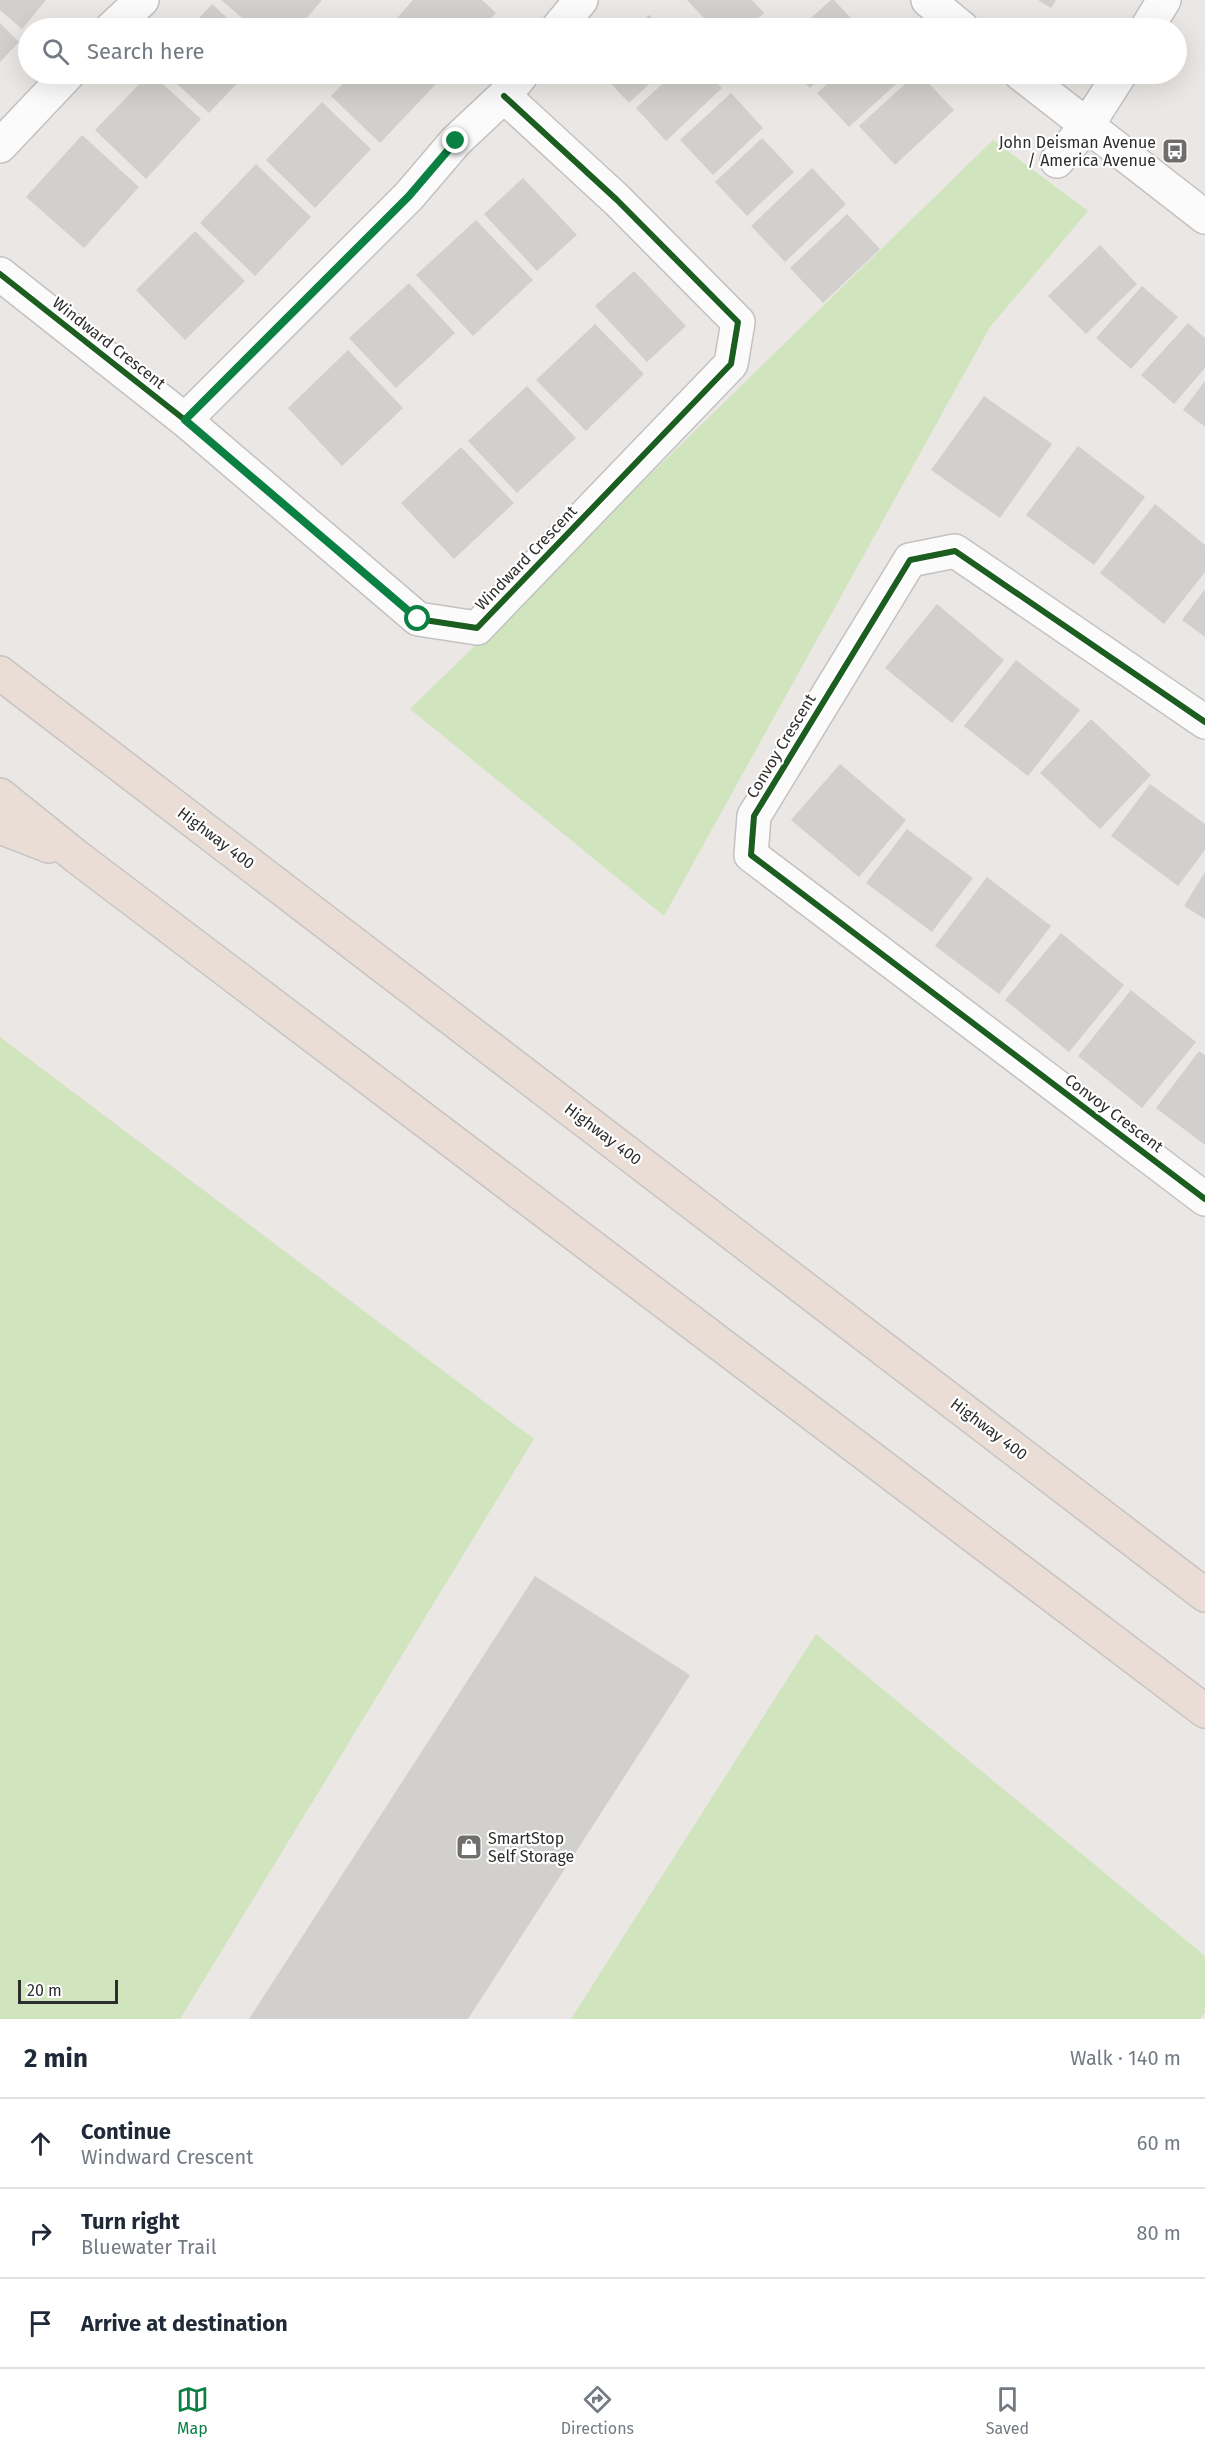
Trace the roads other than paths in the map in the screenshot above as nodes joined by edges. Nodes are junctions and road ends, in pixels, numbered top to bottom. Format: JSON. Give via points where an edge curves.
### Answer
{"nodes":[{"id":1,"x":142,"y":0,"type":"edge"},
{"id":2,"x":581,"y":0,"type":"edge"},
{"id":3,"x":928,"y":0,"type":"edge"},
{"id":4,"x":1164,"y":0,"type":"edge"},
{"id":5,"x":123,"y":18,"type":"edge"},
{"id":6,"x":566,"y":18,"type":"edge"},
{"id":7,"x":950,"y":18,"type":"edge"},
{"id":8,"x":1153,"y":18,"type":"edge"},
{"id":9,"x":59,"y":84,"type":"edge"},
{"id":10,"x":1034,"y":84,"type":"edge"},
{"id":11,"x":1114,"y":84,"type":"edge"},
{"id":12,"x":513,"y":85,"type":"edge"},
{"id":13,"x":1088,"y":124,"type":"junction"},
{"id":14,"x":0,"y":146,"type":"edge"},
{"id":15,"x":1057,"y":161,"type":"dead end"},
{"id":16,"x":1205,"y":218,"type":"edge"},
{"id":17,"x":0,"y":274,"type":"edge"},
{"id":18,"x":185,"y":420,"type":"junction"},
{"id":19,"x":0,"y":673,"type":"edge"},
{"id":20,"x":1205,"y":722,"type":"edge"},
{"id":21,"x":0,"y":795,"type":"edge"},
{"id":22,"x":0,"y":827,"type":"edge"},
{"id":23,"x":77,"y":857,"type":"junction"},
{"id":24,"x":1205,"y":1199,"type":"edge"},
{"id":25,"x":1205,"y":1594,"type":"edge"},
{"id":26,"x":1205,"y":1711,"type":"edge"}],
"edges":[{"from":1,"to":5,"type":"street"},
{"from":2,"to":6,"type":"street"},
{"from":3,"to":7,"type":"street"},
{"from":4,"to":8,"type":"street"},
{"from":9,"to":14,"type":"street"},
{"from":10,"to":13,"type":"street"},
{"from":11,"to":13,"type":"street"},
{"from":12,"to":18,"type":"street","via":[[456,141],[409,196]]},
{"from":12,"to":18,"type":"street","name":"Windward Crescent","via":[[617,200],[738,322],[731,364],[477,628],[418,619]]},
{"from":13,"to":15,"type":"street"},
{"from":13,"to":16,"type":"street"},
{"from":17,"to":18,"type":"street","name":"Windward Crescent"},
{"from":19,"to":25,"type":"highway","name":"Highway 400"},
{"from":20,"to":24,"type":"street","name":"Convoy Crescent","via":[[955,551],[910,560],[754,816],[751,855]]},
{"from":21,"to":23,"type":"highway"},
{"from":22,"to":23,"type":"highway"},
{"from":23,"to":26,"type":"highway"}]}
